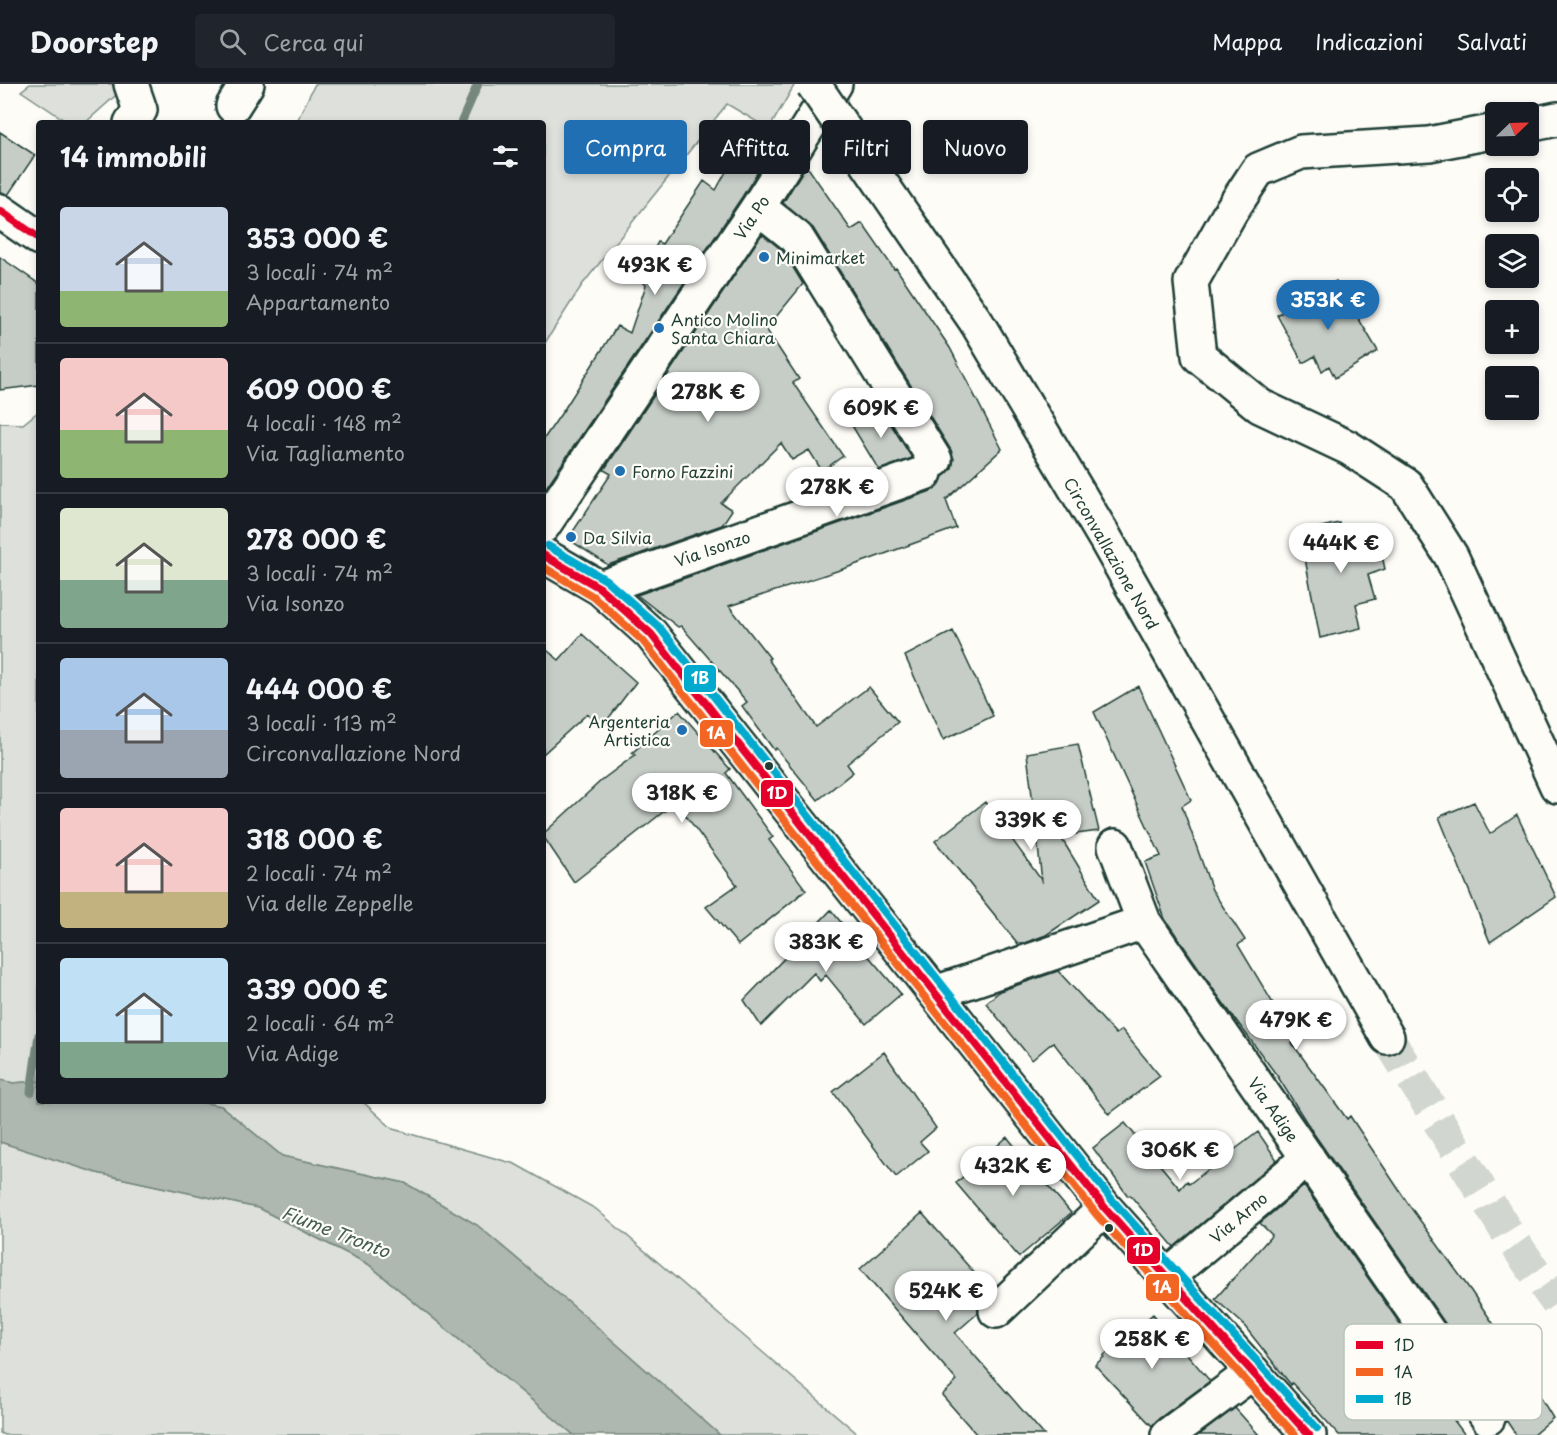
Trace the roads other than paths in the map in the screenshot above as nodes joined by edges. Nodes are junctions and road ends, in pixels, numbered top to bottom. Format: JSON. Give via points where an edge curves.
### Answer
{"nodes":[{"id":1,"x":131,"y":84,"type":"edge"},
{"id":2,"x":813,"y":84,"type":"edge"},
{"id":3,"x":835,"y":84,"type":"edge"},
{"id":4,"x":1557,"y":119,"type":"edge"},
{"id":5,"x":133,"y":120,"type":"edge"},
{"id":6,"x":1539,"y":122,"type":"edge"},
{"id":7,"x":1485,"y":133,"type":"edge"},
{"id":8,"x":758,"y":207,"type":"junction"},
{"id":9,"x":0,"y":211,"type":"edge"},
{"id":10,"x":36,"y":236,"type":"edge"},
{"id":11,"x":546,"y":522,"type":"edge"},
{"id":12,"x":546,"y":557,"type":"edge"},
{"id":13,"x":600,"y":588,"type":"junction"},
{"id":14,"x":1557,"y":786,"type":"edge"},
{"id":15,"x":1115,"y":846,"type":"dead end"},
{"id":16,"x":1144,"y":922,"type":"junction"},
{"id":17,"x":934,"y":993,"type":"junction"},
{"id":18,"x":1387,"y":1037,"type":"tunnel mouth"},
{"id":19,"x":1308,"y":1158,"type":"junction"},
{"id":20,"x":1105,"y":1208,"type":"junction"},
{"id":21,"x":1168,"y":1276,"type":"junction"},
{"id":22,"x":996,"y":1311,"type":"dead end"},
{"id":23,"x":1423,"y":1324,"type":"edge"},
{"id":24,"x":1253,"y":1372,"type":"junction"},
{"id":25,"x":1168,"y":1435,"type":"edge"},
{"id":26,"x":1309,"y":1435,"type":"edge"}],
"edges":[{"from":1,"to":5,"type":"street","via":[[140,110]]},
{"from":2,"to":18,"type":"street","name":"Circonvallazione Nord","bridge":true,"via":[[977,322],[1105,538]]},
{"from":3,"to":8,"type":"street","name":"Via Po"},
{"from":4,"to":6,"type":"street"},
{"from":7,"to":14,"type":"street","via":[[1429,144],[1301,152],[1258,170],[1191,282],[1199,356],[1260,406],[1349,448],[1406,484],[1451,556]]},
{"from":8,"to":11,"type":"street","name":"Via Po"},
{"from":8,"to":13,"type":"street","name":"Via Isonzo","via":[[797,238],[930,466]]},
{"from":9,"to":10,"type":"street"},
{"from":12,"to":13,"type":"street"},
{"from":13,"to":17,"type":"street","via":[[651,634]]},
{"from":15,"to":16,"type":"street","name":"Via Adige"},
{"from":16,"to":17,"type":"street"},
{"from":16,"to":19,"type":"street","name":"Via Adige"},
{"from":17,"to":20,"type":"street"},
{"from":19,"to":21,"type":"street","name":"Via Arno"},
{"from":19,"to":23,"type":"street","name":"Via Adige"},
{"from":20,"to":21,"type":"street"},
{"from":20,"to":22,"type":"street"},
{"from":21,"to":24,"type":"street"},
{"from":24,"to":25,"type":"street"},
{"from":24,"to":26,"type":"street"}]}
